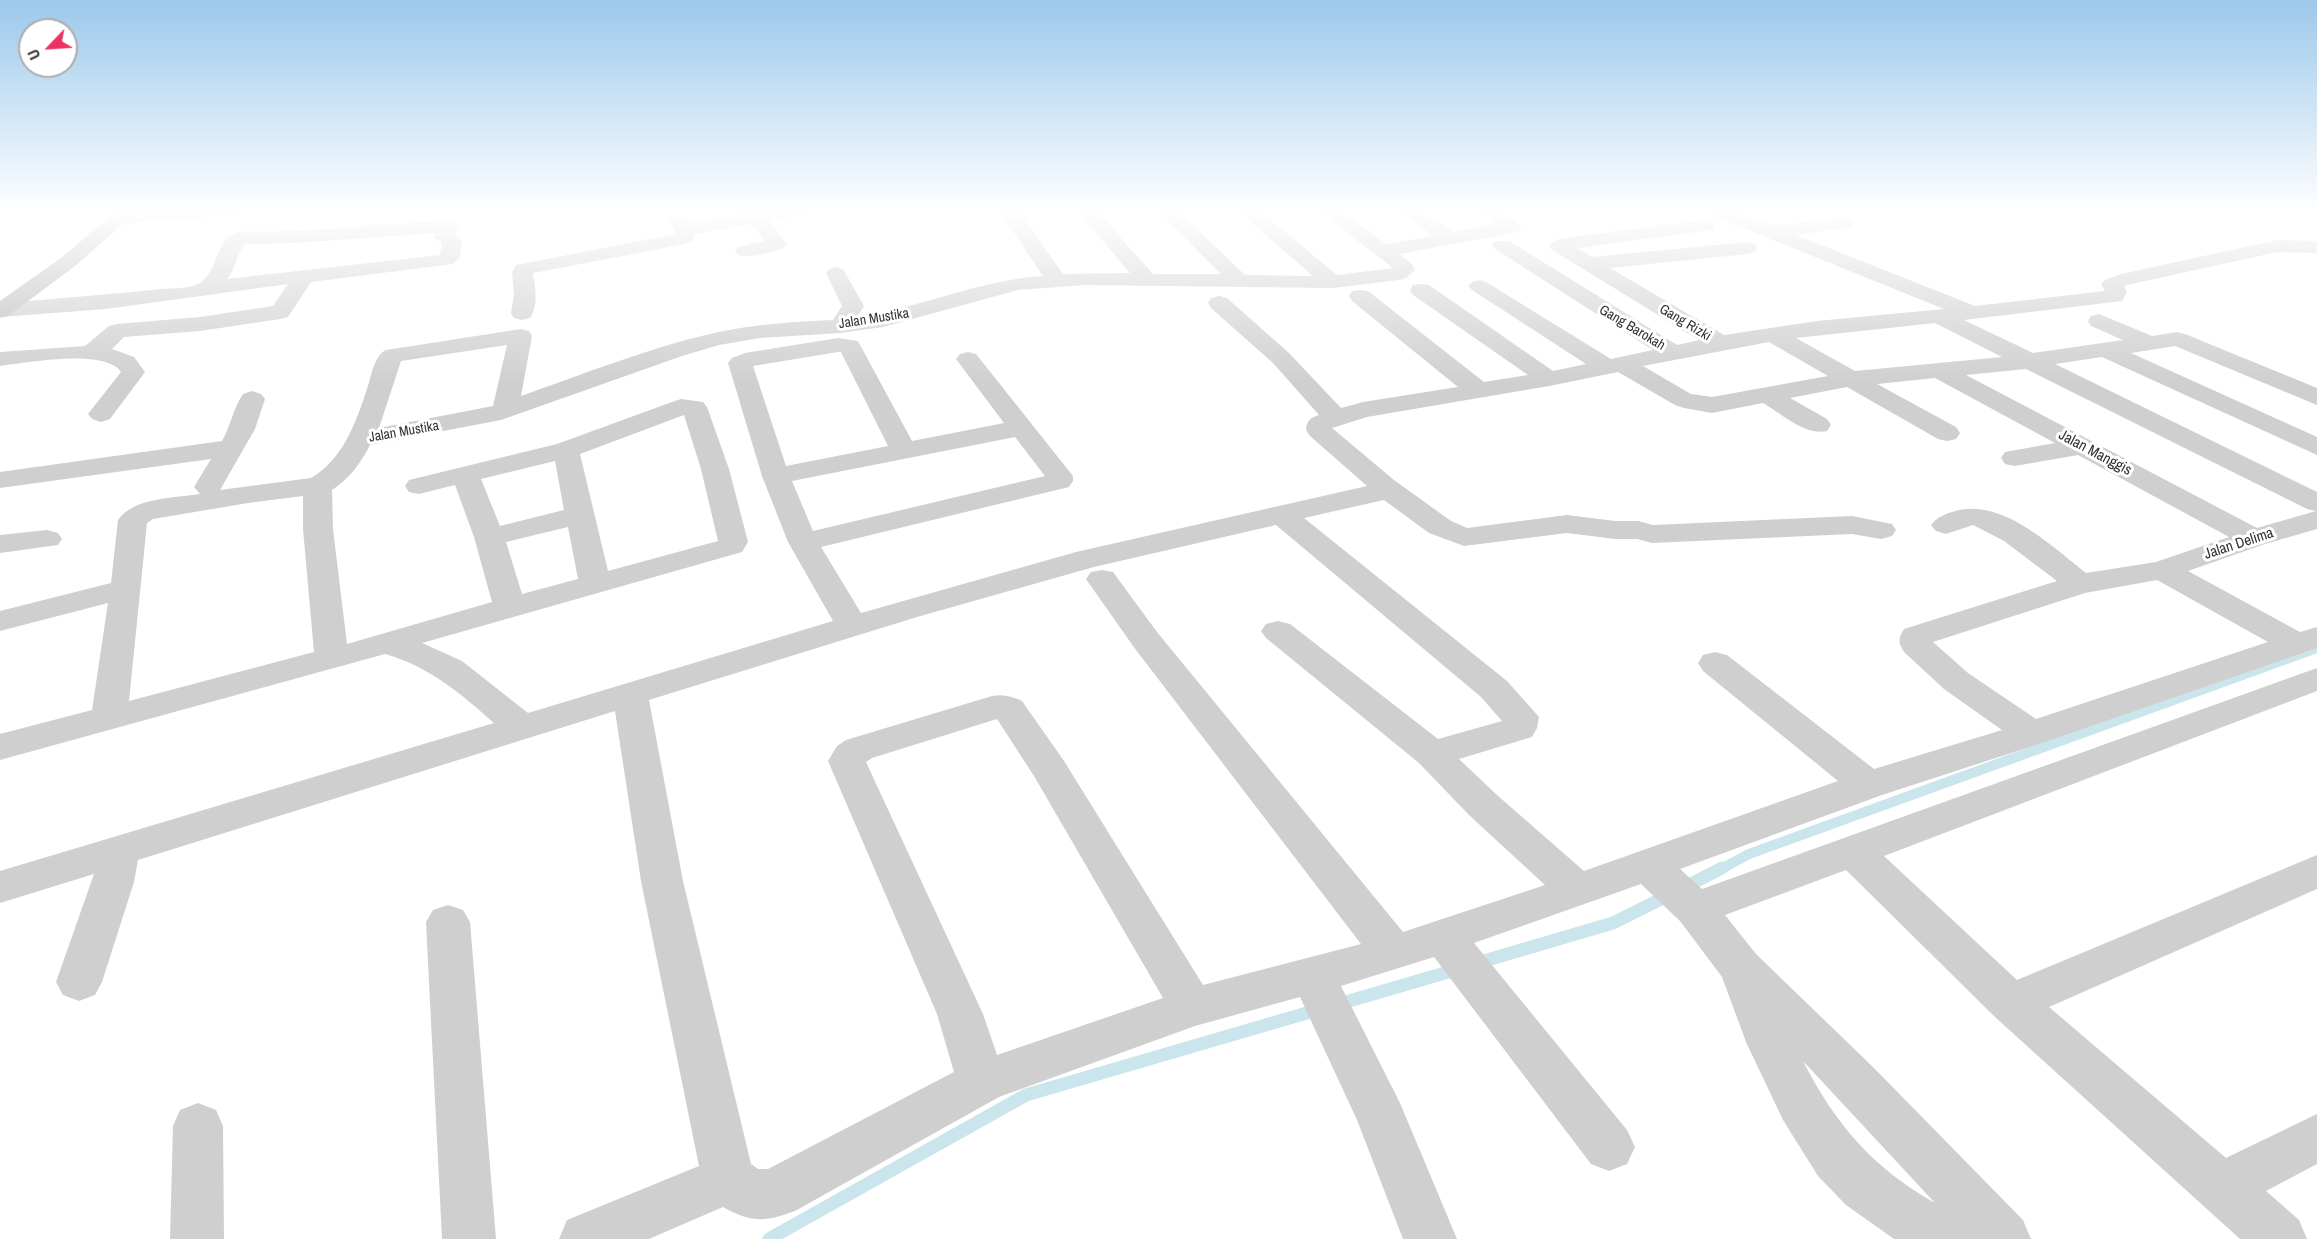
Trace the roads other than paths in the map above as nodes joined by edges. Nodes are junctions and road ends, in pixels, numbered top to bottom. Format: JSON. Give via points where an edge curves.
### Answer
{"nodes":[{"id":1,"x":61,"y":267,"type":"edge"},
{"id":2,"x":224,"y":267,"type":"edge"},
{"id":3,"x":385,"y":267,"type":"edge"},
{"id":4,"x":536,"y":267,"type":"edge"},
{"id":5,"x":1047,"y":267,"type":"edge"},
{"id":6,"x":1135,"y":267,"type":"edge"},
{"id":7,"x":1225,"y":267,"type":"edge"},
{"id":8,"x":1315,"y":267,"type":"edge"},
{"id":9,"x":1403,"y":267,"type":"edge"},
{"id":10,"x":1535,"y":267,"type":"edge"},
{"id":11,"x":1592,"y":267,"type":"edge"},
{"id":12,"x":1858,"y":267,"type":"edge"},
{"id":13,"x":2183,"y":267,"type":"edge"},
{"id":14,"x":836,"y":273,"type":"dead end"},
{"id":15,"x":304,"y":277,"type":"junction"},
{"id":16,"x":1056,"y":280,"type":"junction"},
{"id":17,"x":1146,"y":280,"type":"junction"},
{"id":18,"x":1240,"y":281,"type":"junction"},
{"id":19,"x":1333,"y":282,"type":"junction"},
{"id":20,"x":1479,"y":286,"type":"dead end"},
{"id":21,"x":209,"y":287,"type":"junction"},
{"id":22,"x":1421,"y":290,"type":"dead end"},
{"id":23,"x":1360,"y":296,"type":"dead end"},
{"id":24,"x":1220,"y":303,"type":"dead end"},
{"id":25,"x":0,"y":310,"type":"edge"},
{"id":26,"x":1974,"y":313,"type":"junction"},
{"id":27,"x":1938,"y":316,"type":"junction"},
{"id":28,"x":2100,"y":321,"type":"dead end"},
{"id":29,"x":522,"y":322,"type":"junction"},
{"id":30,"x":840,"y":326,"type":"junction"},
{"id":31,"x":1773,"y":335,"type":"junction"},
{"id":32,"x":2147,"y":342,"type":"junction"},
{"id":33,"x":1720,"y":343,"type":"junction"},
{"id":34,"x":2105,"y":350,"type":"junction"},
{"id":35,"x":1672,"y":352,"type":"junction"},
{"id":36,"x":87,"y":353,"type":"junction"},
{"id":37,"x":0,"y":359,"type":"edge"},
{"id":38,"x":968,"y":359,"type":"dead end"},
{"id":39,"x":2030,"y":361,"type":"junction"},
{"id":40,"x":1613,"y":365,"type":"junction"},
{"id":41,"x":1936,"y":369,"type":"junction"},
{"id":42,"x":1549,"y":379,"type":"junction"},
{"id":43,"x":1850,"y":379,"type":"junction"},
{"id":44,"x":1479,"y":391,"type":"junction"},
{"id":45,"x":1768,"y":395,"type":"junction"},
{"id":46,"x":1440,"y":397,"type":"junction"},
{"id":47,"x":2317,"y":397,"type":"edge"},
{"id":48,"x":252,"y":399,"type":"dead end"},
{"id":49,"x":505,"y":411,"type":"junction"},
{"id":50,"x":101,"y":414,"type":"dead end"},
{"id":51,"x":1335,"y":417,"type":"junction"},
{"id":52,"x":1460,"y":419,"type":"dead end"},
{"id":53,"x":1818,"y":425,"type":"dead end"},
{"id":54,"x":1020,"y":428,"type":"junction"},
{"id":55,"x":1947,"y":433,"type":"dead end"},
{"id":56,"x":360,"y":439,"type":"junction"},
{"id":57,"x":2083,"y":446,"type":"junction"},
{"id":58,"x":2317,"y":447,"type":"edge"},
{"id":59,"x":230,"y":448,"type":"junction"},
{"id":60,"x":566,"y":450,"type":"junction"},
{"id":61,"x":903,"y":450,"type":"junction"},
{"id":62,"x":2015,"y":458,"type":"dead end"},
{"id":63,"x":466,"y":476,"type":"junction"},
{"id":64,"x":776,"y":476,"type":"junction"},
{"id":65,"x":0,"y":480,"type":"edge"},
{"id":66,"x":318,"y":486,"type":"junction"},
{"id":67,"x":420,"y":486,"type":"dead end"},
{"id":68,"x":1384,"y":486,"type":"junction"},
{"id":69,"x":208,"y":487,"type":"dead end"},
{"id":70,"x":2317,"y":503,"type":"edge"},
{"id":71,"x":1282,"y":515,"type":"junction"},
{"id":72,"x":578,"y":516,"type":"junction"},
{"id":73,"x":2317,"y":520,"type":"edge"},
{"id":74,"x":1946,"y":525,"type":"dead end"},
{"id":75,"x":1881,"y":530,"type":"dead end"},
{"id":76,"x":489,"y":537,"type":"junction"},
{"id":77,"x":2254,"y":538,"type":"junction"},
{"id":78,"x":47,"y":539,"type":"dead end"},
{"id":79,"x":803,"y":542,"type":"junction"},
{"id":80,"x":0,"y":544,"type":"edge"},
{"id":81,"x":2162,"y":570,"type":"junction"},
{"id":82,"x":1102,"y":579,"type":"dead end"},
{"id":83,"x":595,"y":584,"type":"junction"},
{"id":84,"x":2080,"y":584,"type":"junction"},
{"id":85,"x":126,"y":589,"type":"junction"},
{"id":86,"x":510,"y":608,"type":"junction"},
{"id":87,"x":0,"y":621,"type":"edge"},
{"id":88,"x":852,"y":626,"type":"junction"},
{"id":89,"x":1278,"y":631,"type":"dead end"},
{"id":90,"x":2310,"y":649,"type":"edge"},
{"id":91,"x":412,"y":652,"type":"junction"},
{"id":92,"x":331,"y":660,"type":"junction"},
{"id":93,"x":1715,"y":663,"type":"dead end"},
{"id":94,"x":630,"y":693,"type":"junction"},
{"id":95,"x":111,"y":706,"type":"junction"},
{"id":96,"x":0,"y":725,"type":"edge"},
{"id":97,"x":521,"y":726,"type":"junction"},
{"id":98,"x":2032,"y":733,"type":"junction"},
{"id":99,"x":0,"y":747,"type":"edge"},
{"id":100,"x":1432,"y":754,"type":"junction"},
{"id":101,"x":1868,"y":785,"type":"junction"},
{"id":102,"x":119,"y":851,"type":"junction"},
{"id":103,"x":1853,"y":851,"type":"junction"},
{"id":104,"x":2317,"y":871,"type":"edge"},
{"id":105,"x":1671,"y":886,"type":"junction"},
{"id":106,"x":0,"y":887,"type":"edge"},
{"id":107,"x":1578,"y":890,"type":"junction"},
{"id":108,"x":448,"y":922,"type":"dead end"},
{"id":109,"x":1394,"y":953,"type":"junction"},
{"id":110,"x":1463,"y":961,"type":"junction"},
{"id":111,"x":1740,"y":967,"type":"junction"},
{"id":112,"x":79,"y":982,"type":"dead end"},
{"id":113,"x":1323,"y":997,"type":"junction"},
{"id":114,"x":2011,"y":1003,"type":"junction"},
{"id":115,"x":1191,"y":1008,"type":"junction"},
{"id":116,"x":982,"y":1082,"type":"junction"},
{"id":117,"x":198,"y":1126,"type":"dead end"},
{"id":118,"x":2317,"y":1138,"type":"edge"},
{"id":119,"x":1609,"y":1147,"type":"dead end"},
{"id":120,"x":728,"y":1179,"type":"junction"},
{"id":121,"x":2221,"y":1187,"type":"junction"},
{"id":122,"x":197,"y":1239,"type":"edge"},
{"id":123,"x":469,"y":1239,"type":"edge"},
{"id":124,"x":586,"y":1239,"type":"edge"},
{"id":125,"x":1430,"y":1239,"type":"edge"},
{"id":126,"x":1950,"y":1239,"type":"edge"},
{"id":127,"x":2004,"y":1239,"type":"edge"},
{"id":128,"x":2280,"y":1239,"type":"edge"}],
"edges":[{"from":1,"to":25,"type":"main road"},
{"from":2,"to":21,"type":"street"},
{"from":3,"to":15,"type":"street"},
{"from":4,"to":29,"type":"street","via":[[522,272]]},
{"from":5,"to":16,"type":"street"},
{"from":6,"to":17,"type":"street"},
{"from":7,"to":18,"type":"street"},
{"from":8,"to":19,"type":"street"},
{"from":9,"to":19,"type":"street","name":"Jalan Mustika","via":[[1399,274]]},
{"from":10,"to":35,"type":"street","name":"Gang Barokah"},
{"from":11,"to":33,"type":"street","name":"Gang Rizki"},
{"from":12,"to":26,"type":"street"},
{"from":13,"to":26,"type":"street","via":[[2115,282],[2114,296]]},
{"from":14,"to":30,"type":"street","via":[[853,306]]},
{"from":15,"to":21,"type":"street"},
{"from":15,"to":36,"type":"street","via":[[280,312],[117,331],[98,349]]},
{"from":16,"to":17,"type":"street","name":"Jalan Mustika"},
{"from":16,"to":30,"type":"street","name":"Jalan Mustika","via":[[1017,284],[904,316]]},
{"from":17,"to":18,"type":"street","name":"Jalan Mustika"},
{"from":18,"to":19,"type":"street","name":"Jalan Mustika"},
{"from":20,"to":40,"type":"street"},
{"from":21,"to":25,"type":"street","via":[[117,301]]},
{"from":22,"to":42,"type":"street"},
{"from":23,"to":44,"type":"street"},
{"from":24,"to":51,"type":"street","via":[[1281,358]]},
{"from":26,"to":27,"type":"street"},
{"from":27,"to":31,"type":"street"},
{"from":27,"to":39,"type":"street"},
{"from":28,"to":32,"type":"street"},
{"from":29,"to":49,"type":"street"},
{"from":29,"to":56,"type":"street","via":[[392,356]]},
{"from":30,"to":49,"type":"street","name":"Jalan Mustika","via":[[770,330],[716,339]]},
{"from":31,"to":33,"type":"street"},
{"from":31,"to":43,"type":"street"},
{"from":32,"to":34,"type":"street"},
{"from":32,"to":47,"type":"street","via":[[2182,340]]},
{"from":33,"to":35,"type":"street"},
{"from":34,"to":39,"type":"street"},
{"from":34,"to":58,"type":"street"},
{"from":35,"to":40,"type":"street"},
{"from":36,"to":37,"type":"street"},
{"from":36,"to":50,"type":"street","via":[[115,356],[133,369]]},
{"from":38,"to":54,"type":"street"},
{"from":39,"to":41,"type":"street"},
{"from":39,"to":70,"type":"street"},
{"from":40,"to":42,"type":"street"},
{"from":40,"to":45,"type":"street","via":[[1690,402],[1712,405]]},
{"from":41,"to":43,"type":"street"},
{"from":41,"to":57,"type":"street","name":"Jalan Manggis"},
{"from":42,"to":44,"type":"street"},
{"from":43,"to":45,"type":"street"},
{"from":43,"to":55,"type":"street"},
{"from":44,"to":46,"type":"street"},
{"from":45,"to":53,"type":"street"},
{"from":46,"to":51,"type":"street"},
{"from":46,"to":52,"type":"street"},
{"from":48,"to":59,"type":"street","via":[[242,429]]},
{"from":49,"to":56,"type":"street","name":"Jalan Mustika"},
{"from":51,"to":68,"type":"street","via":[[1320,423],[1319,430]]},
{"from":54,"to":61,"type":"street"},
{"from":54,"to":79,"type":"street","via":[[1059,481]]},
{"from":56,"to":66,"type":"street","via":[[339,472]]},
{"from":57,"to":62,"type":"street"},
{"from":57,"to":77,"type":"street","name":"Jalan Manggis"},
{"from":59,"to":65,"type":"street"},
{"from":59,"to":69,"type":"street"},
{"from":60,"to":63,"type":"street"},
{"from":60,"to":72,"type":"street"},
{"from":60,"to":83,"type":"street","via":[[681,407],[694,407],[733,542],[719,551]]},
{"from":61,"to":64,"type":"street"},
{"from":61,"to":64,"type":"street","via":[[850,346],[745,360],[740,363]]},
{"from":63,"to":67,"type":"street"},
{"from":63,"to":76,"type":"street"},
{"from":64,"to":79,"type":"street"},
{"from":66,"to":85,"type":"street","via":[[138,515],[133,520]]},
{"from":66,"to":92,"type":"street","via":[[316,509]]},
{"from":68,"to":71,"type":"street","via":[[1376,494]]},
{"from":68,"to":75,"type":"street","via":[[1440,527],[1464,537],[1567,524],[1652,534],[1852,525]]},
{"from":71,"to":88,"type":"street","via":[[1087,559]]},
{"from":71,"to":100,"type":"street","via":[[1494,689],[1521,717],[1519,728]]},
{"from":72,"to":76,"type":"street"},
{"from":72,"to":83,"type":"street"},
{"from":73,"to":77,"type":"street","name":"Jalan Delima"},
{"from":74,"to":84,"type":"street","via":[[1964,517],[1989,521],[2042,553]]},
{"from":76,"to":86,"type":"street"},
{"from":77,"to":81,"type":"street","name":"Jalan Delima"},
{"from":78,"to":80,"type":"street"},
{"from":79,"to":88,"type":"street"},
{"from":81,"to":84,"type":"street","name":"Jalan Delima"},
{"from":81,"to":90,"type":"street"},
{"from":82,"to":109,"type":"street","via":[[1145,639]]},
{"from":83,"to":86,"type":"street"},
{"from":84,"to":98,"type":"street","name":"Jalan Delima","via":[[1916,636],[1916,645],[1956,681]]},
{"from":85,"to":87,"type":"street"},
{"from":85,"to":95,"type":"street"},
{"from":86,"to":91,"type":"street"},
{"from":88,"to":94,"type":"street"},
{"from":89,"to":100,"type":"street"},
{"from":90,"to":98,"type":"street"},
{"from":90,"to":103,"type":"street"},
{"from":91,"to":92,"type":"street"},
{"from":91,"to":97,"type":"street","via":[[465,679]]},
{"from":92,"to":95,"type":"street"},
{"from":93,"to":101,"type":"street"},
{"from":94,"to":97,"type":"street"},
{"from":94,"to":120,"type":"street","via":[[662,881]]},
{"from":95,"to":96,"type":"street"},
{"from":95,"to":99,"type":"street"},
{"from":97,"to":102,"type":"street"},
{"from":98,"to":101,"type":"street"},
{"from":100,"to":107,"type":"street","via":[[1483,806]]},
{"from":101,"to":105,"type":"street"},
{"from":102,"to":106,"type":"street"},
{"from":102,"to":112,"type":"street","via":[[113,882]]},
{"from":103,"to":105,"type":"street"},
{"from":103,"to":114,"type":"street"},
{"from":104,"to":114,"type":"street"},
{"from":105,"to":107,"type":"street"},
{"from":105,"to":111,"type":"street"},
{"from":107,"to":110,"type":"street"},
{"from":108,"to":123,"type":"street"},
{"from":109,"to":110,"type":"street"},
{"from":109,"to":113,"type":"street"},
{"from":110,"to":119,"type":"street"},
{"from":111,"to":126,"type":"street","via":[[1771,1047],[1824,1143],[1866,1187],[1922,1226]]},
{"from":111,"to":127,"type":"street","via":[[1857,1083]]},
{"from":113,"to":115,"type":"street"},
{"from":113,"to":125,"type":"street","via":[[1382,1119]]},
{"from":114,"to":121,"type":"street"},
{"from":115,"to":116,"type":"street"},
{"from":115,"to":116,"type":"street","via":[[1050,770],[1007,707],[992,708],[860,749],[847,761],[960,1014]]},
{"from":116,"to":120,"type":"street","via":[[776,1193],[762,1197],[748,1193]]},
{"from":117,"to":122,"type":"street"},
{"from":118,"to":121,"type":"street"},
{"from":120,"to":124,"type":"street"},
{"from":121,"to":128,"type":"street"}]}
